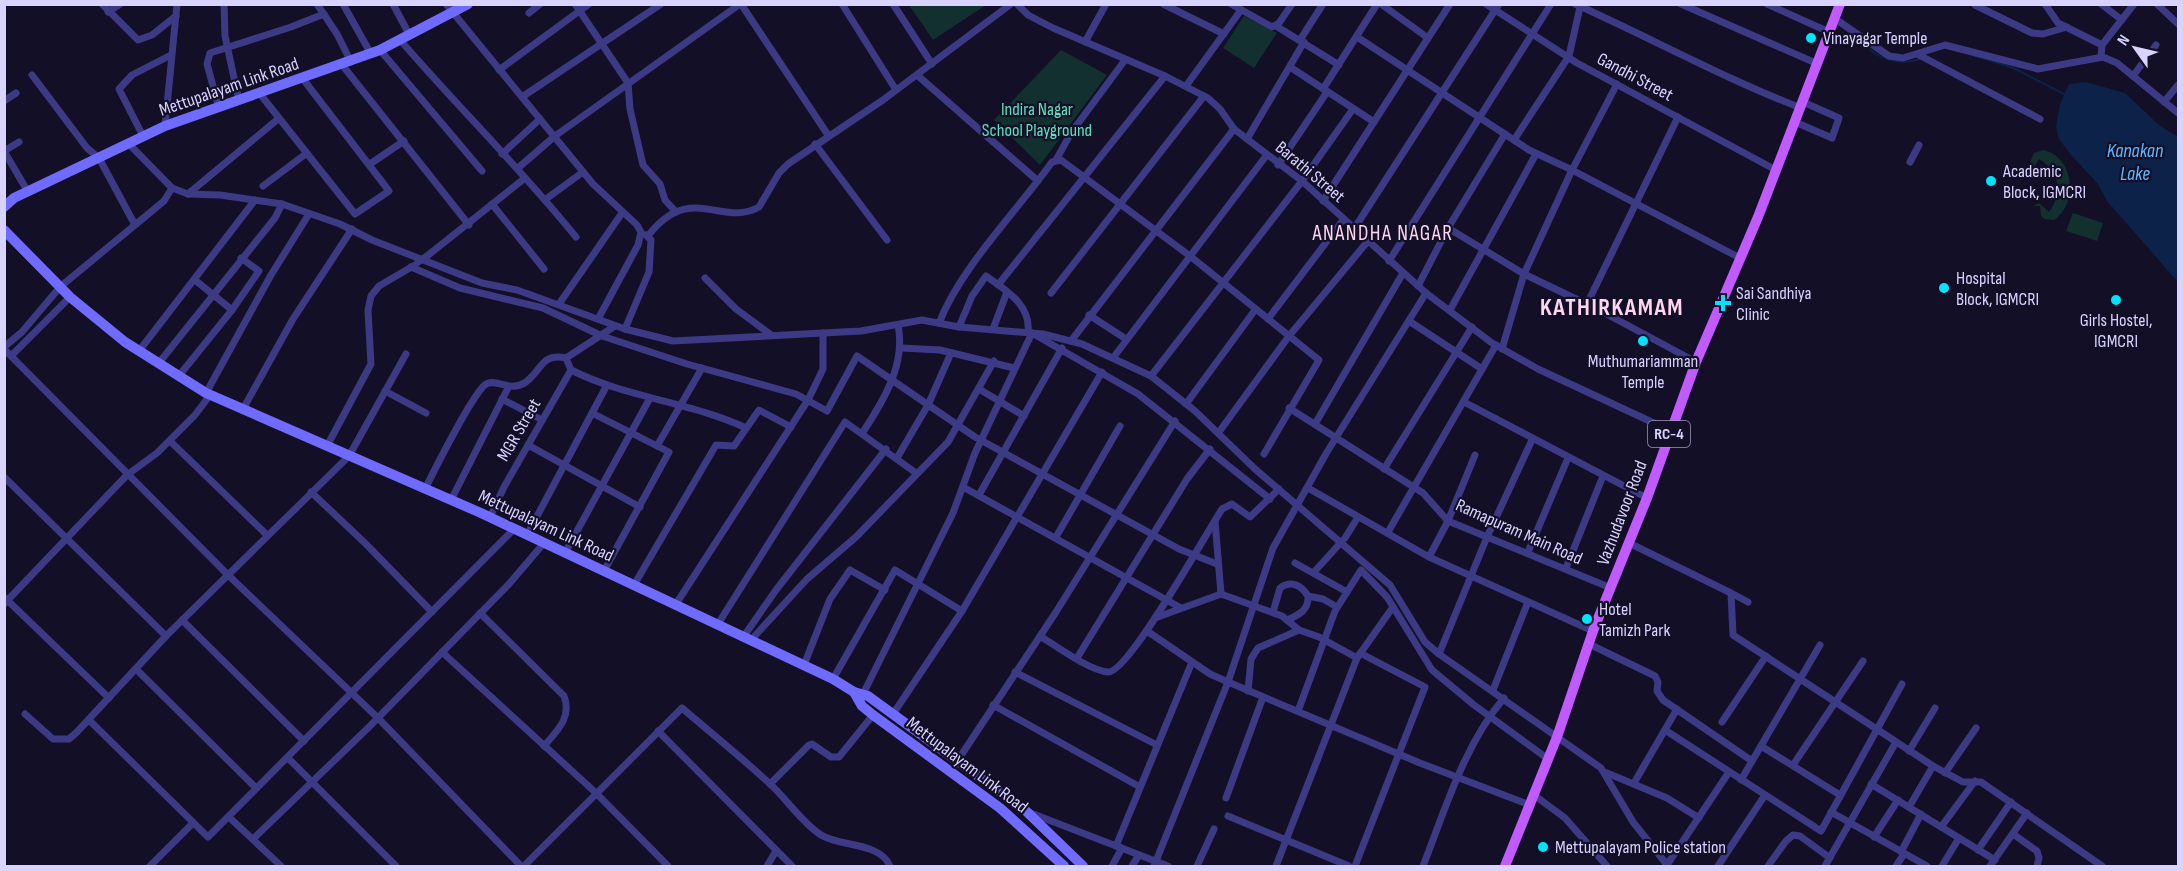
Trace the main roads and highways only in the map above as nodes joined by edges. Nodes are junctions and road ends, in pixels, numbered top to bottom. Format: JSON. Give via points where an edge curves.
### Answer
{"nodes":[{"id":1,"x":1839,"y":5,"type":"edge"},
{"id":2,"x":1505,"y":867,"type":"edge"}],
"edges":[{"from":1,"to":2,"type":"main road","name":"Vazhudavoor Road","number":"RC-4","via":[[1796,122],[1696,362]]}]}
